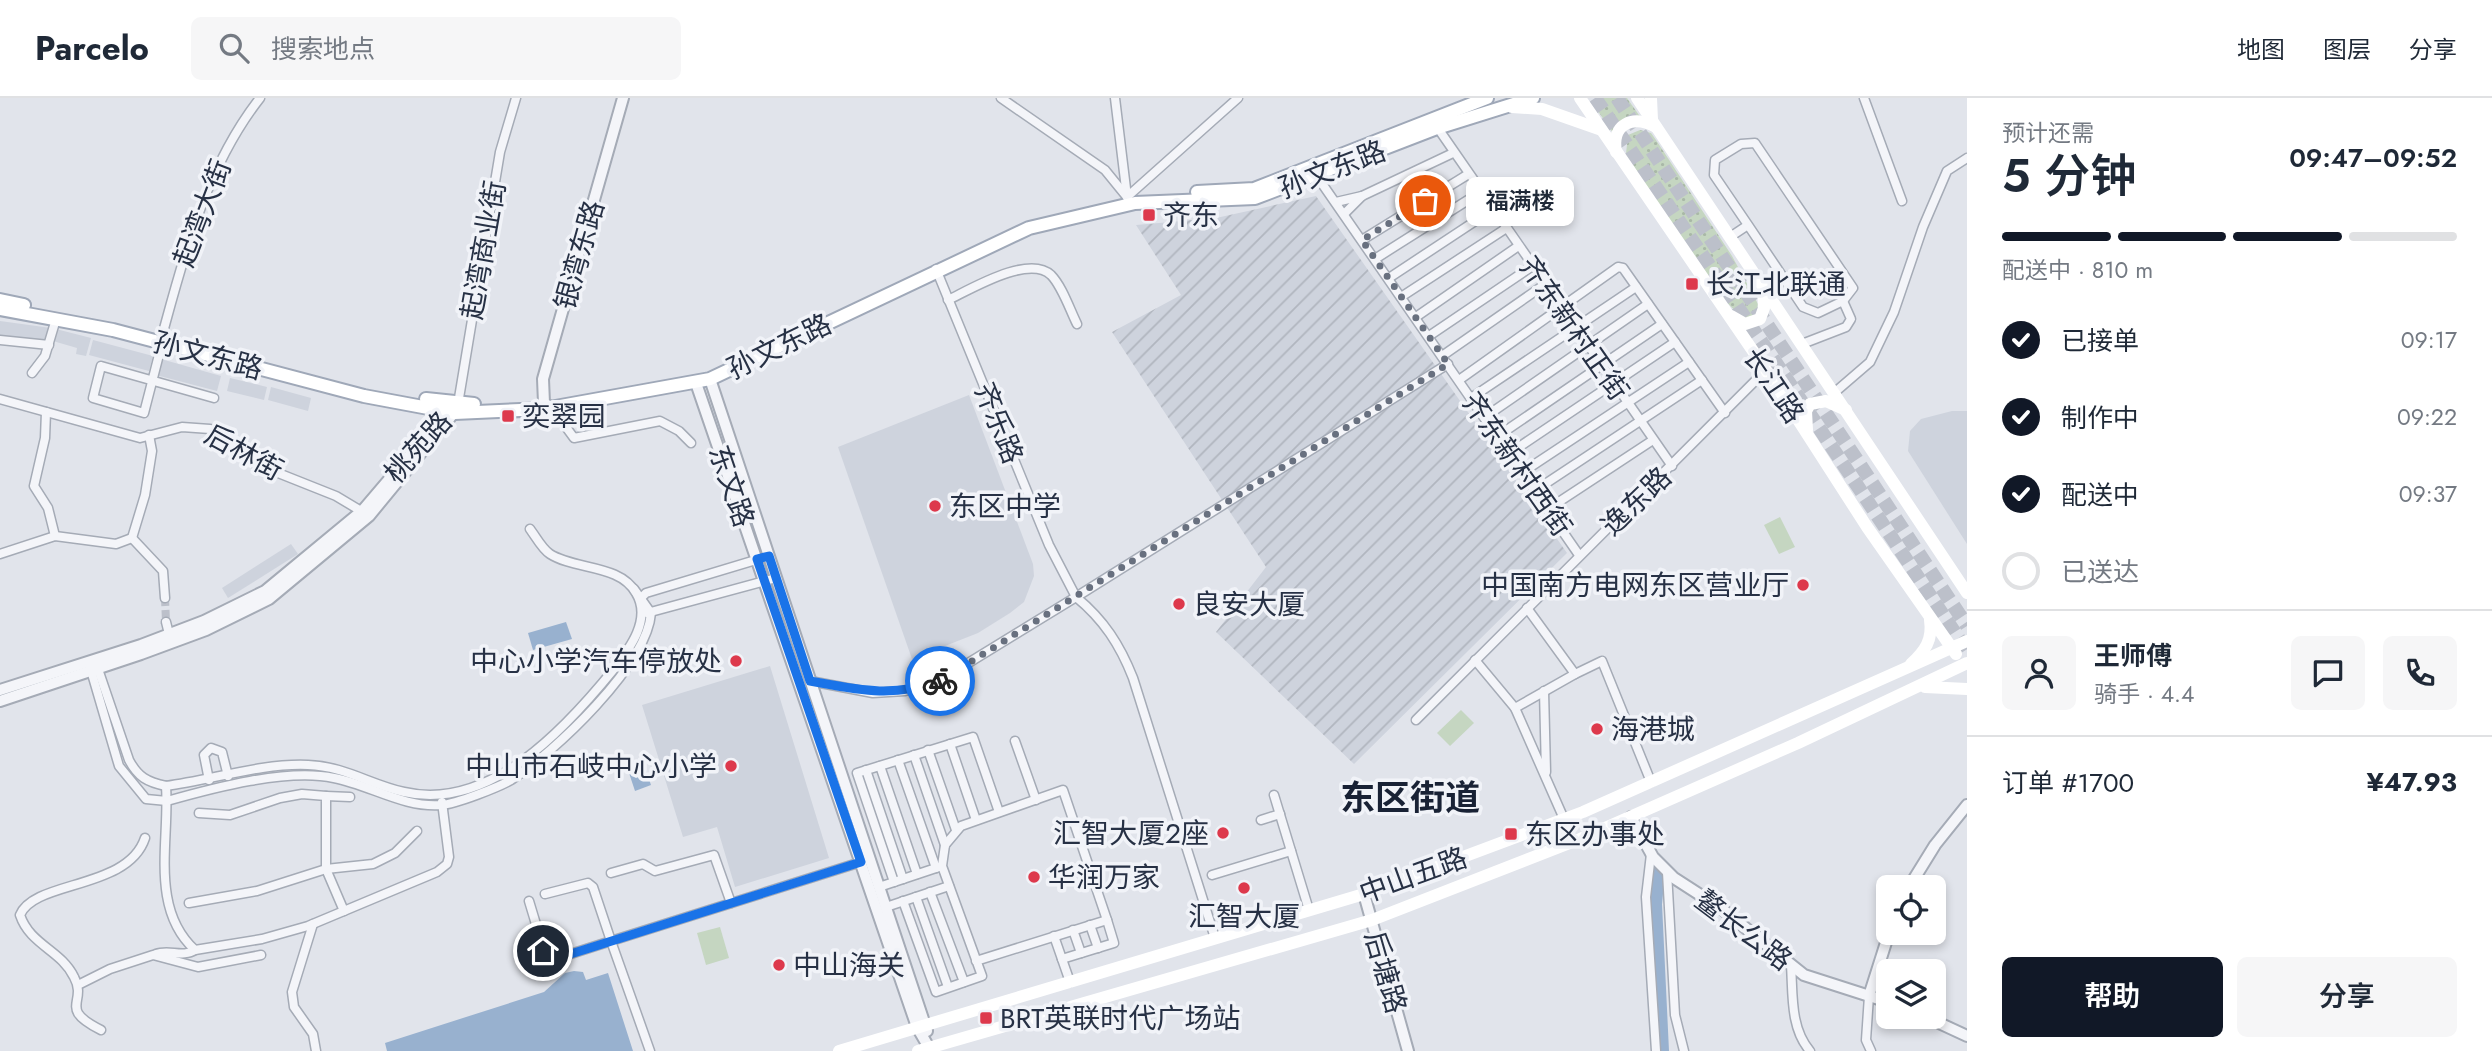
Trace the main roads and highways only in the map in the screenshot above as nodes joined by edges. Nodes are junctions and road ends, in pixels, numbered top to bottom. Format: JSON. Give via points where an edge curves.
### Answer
{"nodes":[{"id":1,"x":1487,"y":98,"type":"edge"},
{"id":2,"x":1533,"y":98,"type":"edge"},
{"id":3,"x":1580,"y":98,"type":"edge"},
{"id":4,"x":1637,"y":98,"type":"edge"},
{"id":5,"x":1651,"y":98,"type":"edge"},
{"id":6,"x":1512,"y":107,"type":"junction"},
{"id":7,"x":1434,"y":124,"type":"junction"},
{"id":8,"x":1656,"y":125,"type":"junction"},
{"id":9,"x":1600,"y":129,"type":"junction"},
{"id":10,"x":1617,"y":156,"type":"junction"},
{"id":11,"x":1127,"y":200,"type":"junction"},
{"id":12,"x":1763,"y":287,"type":"junction"},
{"id":13,"x":0,"y":300,"type":"edge"},
{"id":14,"x":0,"y":309,"type":"edge"},
{"id":15,"x":1725,"y":312,"type":"junction"},
{"id":16,"x":162,"y":339,"type":"junction"},
{"id":17,"x":548,"y":406,"type":"junction"},
{"id":18,"x":1846,"y":410,"type":"junction"},
{"id":19,"x":1808,"y":436,"type":"junction"},
{"id":20,"x":1967,"y":593,"type":"edge"},
{"id":21,"x":1930,"y":616,"type":"junction"},
{"id":22,"x":1967,"y":641,"type":"edge"},
{"id":23,"x":1952,"y":648,"type":"junction"},
{"id":24,"x":1965,"y":666,"type":"edge"},
{"id":25,"x":1906,"y":669,"type":"junction"},
{"id":26,"x":1914,"y":688,"type":"junction"},
{"id":27,"x":1967,"y":689,"type":"edge"},
{"id":28,"x":927,"y":1050,"type":"edge"},
{"id":29,"x":839,"y":1051,"type":"edge"}],
"edges":[{"from":1,"to":7,"type":"main road","name":"孙文东路"},
{"from":2,"to":6,"type":"main road","name":"孙文东路"},
{"from":3,"to":9,"type":"main road","name":"长江路"},
{"from":4,"to":8,"type":"main road","name":"长江路"},
{"from":5,"to":8,"type":"main road"},
{"from":6,"to":7,"type":"main road","name":"孙文东路"},
{"from":6,"to":9,"type":"main road","via":[[1542,108]]},
{"from":7,"to":11,"type":"main road","name":"孙文东路","via":[[1255,198]]},
{"from":8,"to":10,"type":"main road","via":[[1644,120],[1620,127],[1614,141]]},
{"from":8,"to":12,"type":"main road","name":"长江路"},
{"from":9,"to":10,"type":"main road","name":"长江路"},
{"from":10,"to":15,"type":"main road","name":"长江路"},
{"from":11,"to":17,"type":"main road","name":"孙文东路","via":[[1026,220],[707,372]]},
{"from":11,"to":17,"type":"main road","name":"孙文东路","via":[[1029,228],[710,379]]},
{"from":12,"to":15,"type":"main road","via":[[1765,308],[1755,323],[1745,324]]},
{"from":12,"to":18,"type":"main road","name":"长江路"},
{"from":13,"to":16,"type":"main road","name":"孙文东路"},
{"from":14,"to":16,"type":"main road","name":"孙文东路"},
{"from":15,"to":19,"type":"main road","name":"长江路"},
{"from":16,"to":17,"type":"main road","name":"孙文东路","via":[[364,396],[453,409]]},
{"from":18,"to":19,"type":"main road","via":[[1826,401],[1811,404],[1806,411]]},
{"from":18,"to":20,"type":"main road","name":"长江路"},
{"from":19,"to":21,"type":"main road","name":"长江路"},
{"from":21,"to":23,"type":"main road","name":"长江路"},
{"from":21,"to":25,"type":"main road","via":[[1928,645]]},
{"from":22,"to":23,"type":"main road","name":"中山五路"},
{"from":23,"to":24,"type":"main road","name":"长江路"},
{"from":23,"to":25,"type":"main road","name":"中山五路"},
{"from":24,"to":26,"type":"main road","name":"中山五路"},
{"from":25,"to":29,"type":"main road","name":"中山五路","via":[[1564,819],[1364,894]]},
{"from":26,"to":27,"type":"main road"},
{"from":26,"to":28,"type":"main road","name":"中山五路","via":[[1631,817],[1372,920]]}]}
